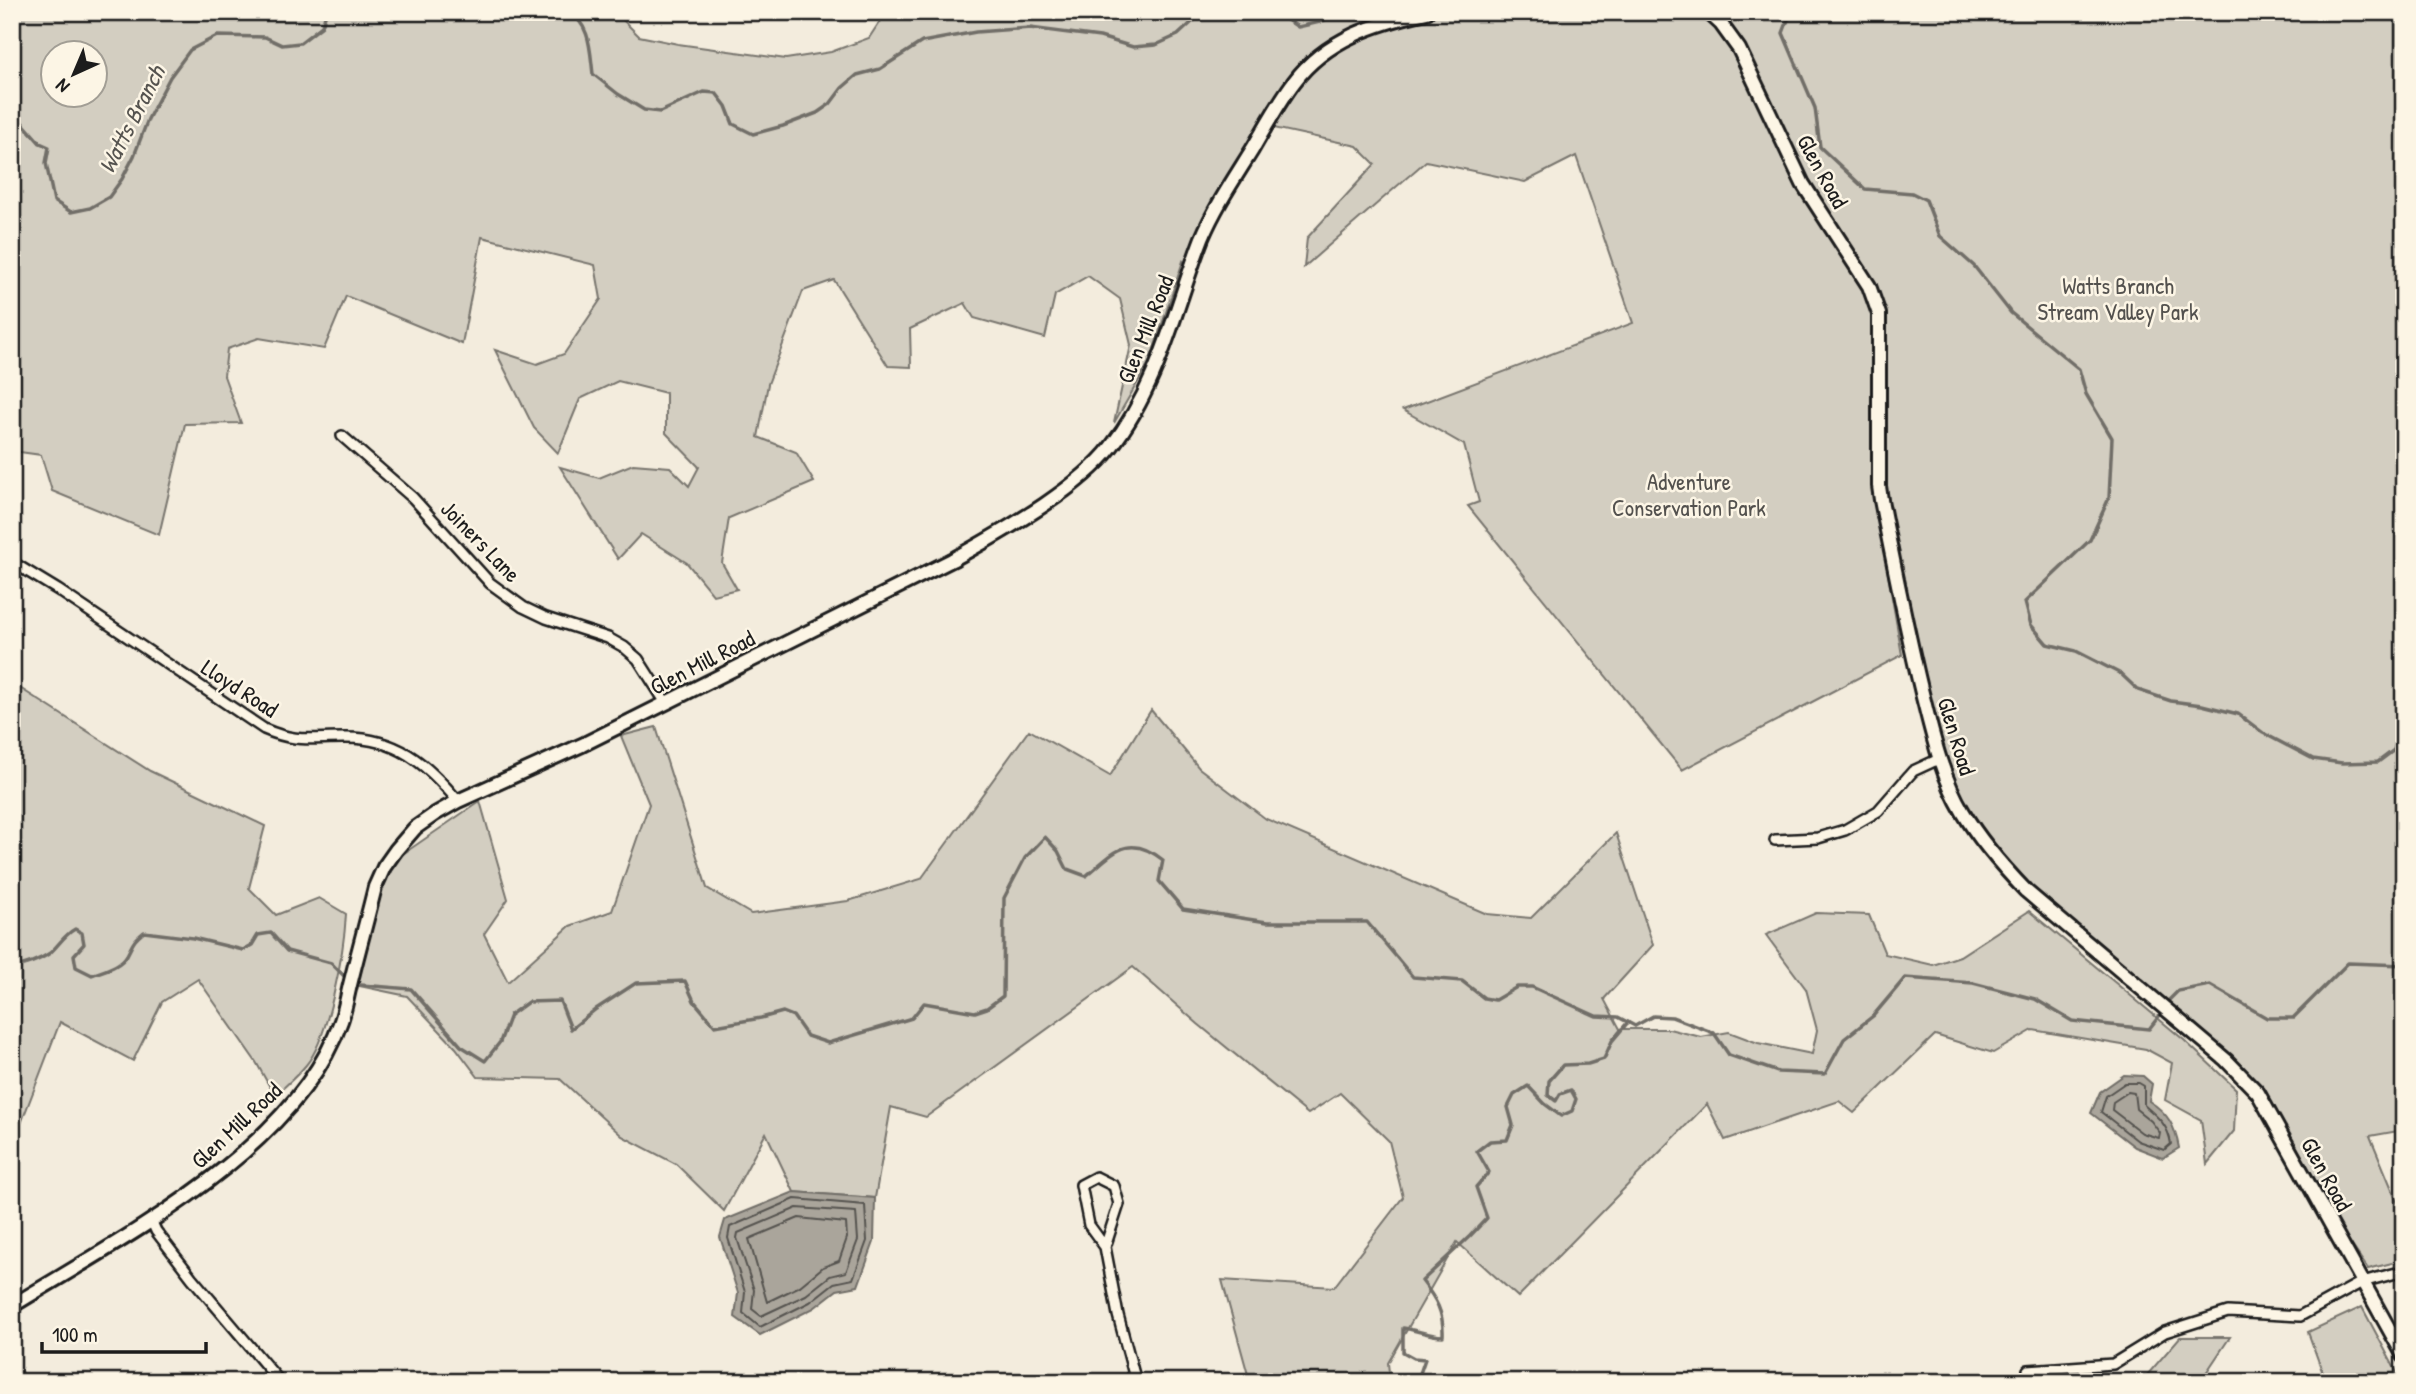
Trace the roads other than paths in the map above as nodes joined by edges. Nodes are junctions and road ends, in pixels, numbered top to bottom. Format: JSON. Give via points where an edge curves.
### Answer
{"nodes":[{"id":1,"x":1427,"y":12,"type":"edge"},
{"id":2,"x":1708,"y":12,"type":"edge"},
{"id":3,"x":1382,"y":17,"type":"edge"},
{"id":4,"x":342,"y":436,"type":"dead end"},
{"id":5,"x":12,"y":562,"type":"edge"},
{"id":6,"x":666,"y":703,"type":"junction"},
{"id":7,"x":1939,"y":759,"type":"junction"},
{"id":8,"x":458,"y":801,"type":"junction"},
{"id":9,"x":1775,"y":840,"type":"dead end"},
{"id":10,"x":151,"y":1220,"type":"junction"},
{"id":11,"x":1105,"y":1247,"type":"junction"},
{"id":12,"x":2404,"y":1271,"type":"edge"},
{"id":13,"x":2362,"y":1282,"type":"junction"},
{"id":14,"x":12,"y":1306,"type":"edge"},
{"id":15,"x":2404,"y":1356,"type":"edge"},
{"id":16,"x":2028,"y":1370,"type":"dead end"},
{"id":17,"x":280,"y":1382,"type":"edge"},
{"id":18,"x":1136,"y":1382,"type":"edge"}],
"edges":[{"from":1,"to":3,"type":"main road"},
{"from":2,"to":7,"type":"main road","name":"Glen Road","via":[[1739,49],[1802,184],[1869,286],[1879,314],[1879,486],[1910,646]]},
{"from":3,"to":6,"type":"main road","name":"Glen Mill Road","via":[[1337,43],[1294,82],[1217,207],[1151,379],[1100,460],[999,533],[952,560]]},
{"from":4,"to":6,"type":"street","name":"Joiners Lane","via":[[413,498],[490,583],[546,618],[624,647],[638,659]]},
{"from":5,"to":8,"type":"street","name":"Lloyd Road","via":[[264,729],[300,740],[347,738],[384,743],[434,772]]},
{"from":6,"to":8,"type":"main road","name":"Glen Mill Road"},
{"from":7,"to":9,"type":"street","via":[[1913,771],[1878,810],[1845,830],[1818,838]]},
{"from":7,"to":13,"type":"main road","name":"Glen Road","via":[[1963,813],[2026,891],[2226,1060],[2258,1093]]},
{"from":8,"to":10,"type":"main road","name":"Glen Mill Road","via":[[415,828],[384,867],[341,1021],[307,1084],[243,1153]]},
{"from":10,"to":14,"type":"main road","name":"Glen Mill Road"},
{"from":10,"to":17,"type":"street","via":[[192,1279]]},
{"from":11,"to":11,"type":"street","via":[[1089,1225],[1081,1185],[1096,1177],[1114,1186],[1119,1204]]},
{"from":11,"to":18,"type":"street"},
{"from":12,"to":13,"type":"street"},
{"from":13,"to":15,"type":"main road","name":"Glen Road"},
{"from":13,"to":16,"type":"street","via":[[2300,1316],[2228,1312],[2165,1332],[2113,1364]]}]}
